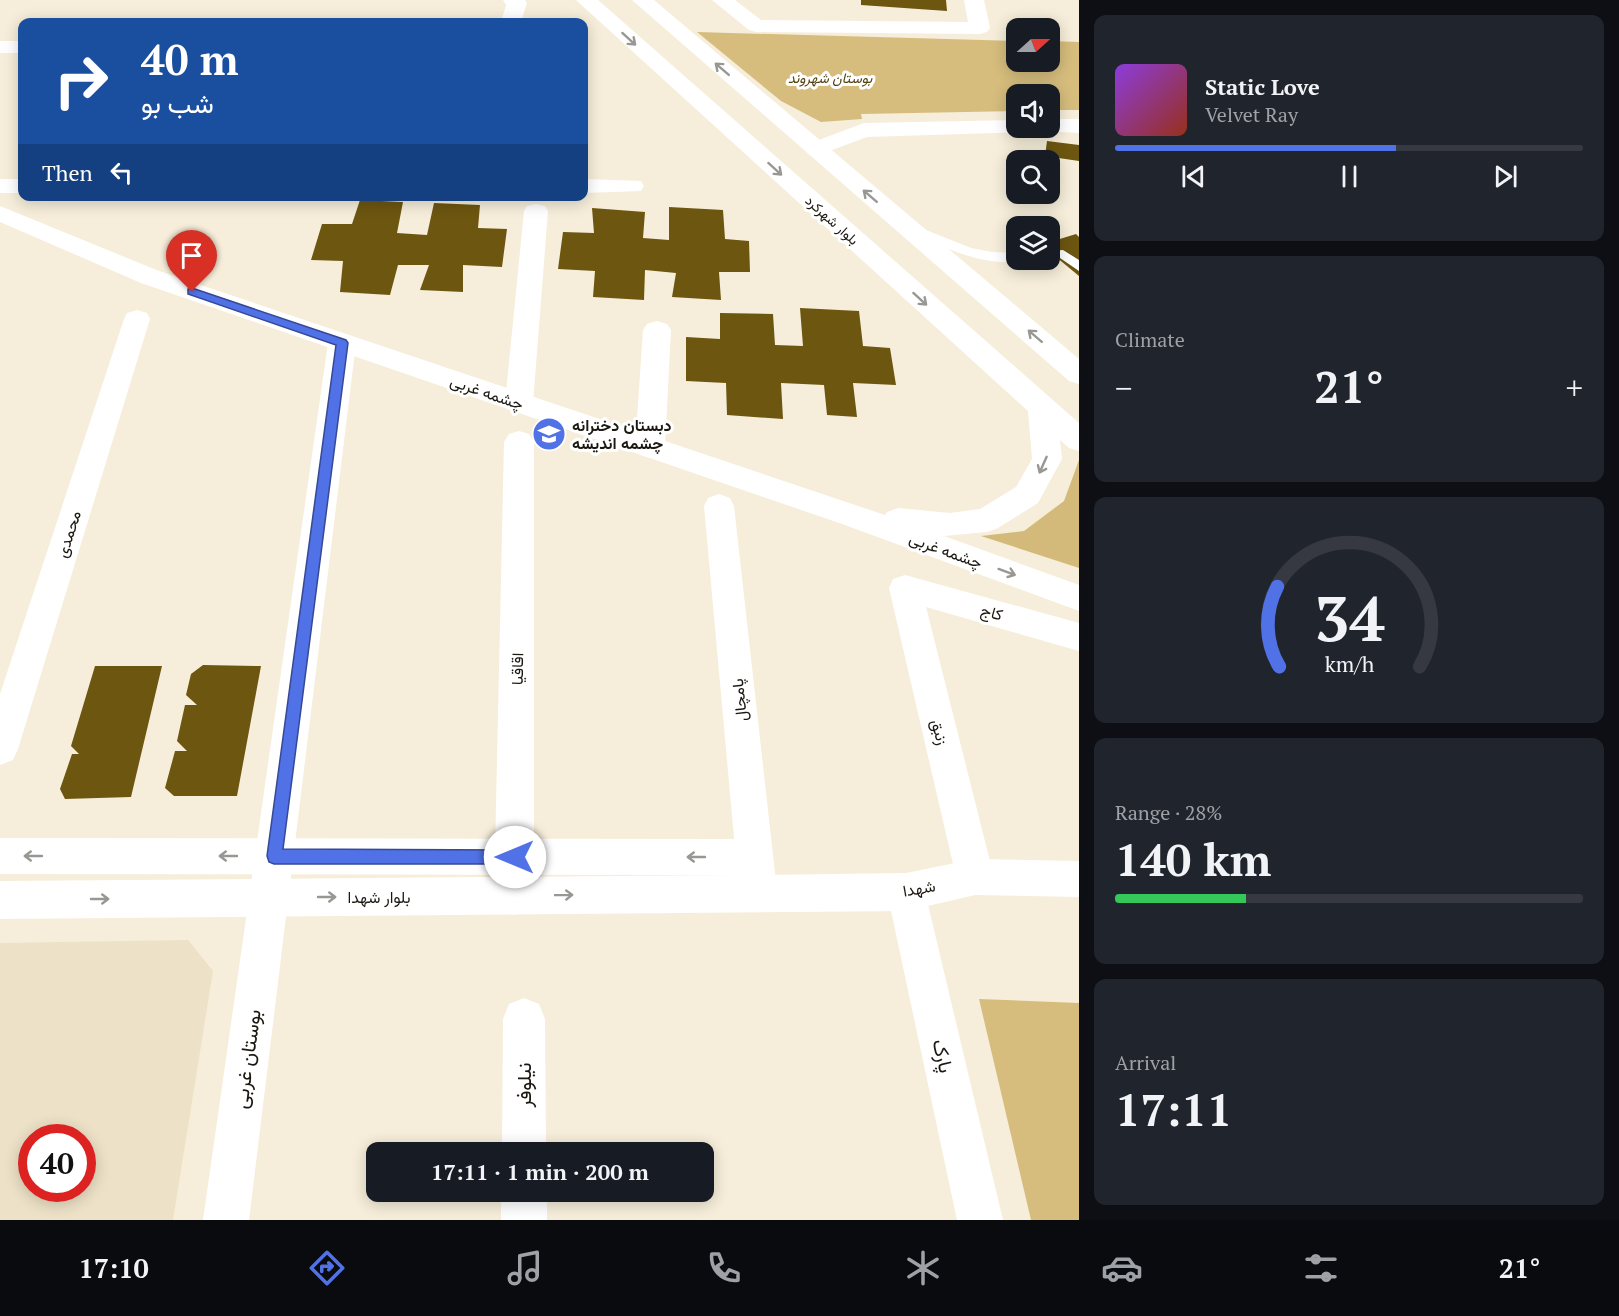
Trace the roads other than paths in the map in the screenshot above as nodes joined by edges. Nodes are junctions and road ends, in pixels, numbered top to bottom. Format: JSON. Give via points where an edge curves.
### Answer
{"nodes":[{"id":1,"x":513,"y":0,"type":"edge"},
{"id":2,"x":586,"y":0,"type":"edge"},
{"id":3,"x":642,"y":0,"type":"edge"},
{"id":4,"x":722,"y":0,"type":"edge"},
{"id":5,"x":974,"y":0,"type":"edge"},
{"id":6,"x":513,"y":18,"type":"edge"},
{"id":7,"x":0,"y":47,"type":"edge"},
{"id":8,"x":18,"y":47,"type":"edge"},
{"id":9,"x":1060,"y":126,"type":"edge"},
{"id":10,"x":1079,"y":126,"type":"edge"},
{"id":11,"x":1006,"y":127,"type":"edge"},
{"id":12,"x":816,"y":149,"type":"junction"},
{"id":13,"x":0,"y":186,"type":"edge"},
{"id":14,"x":18,"y":186,"type":"edge"},
{"id":15,"x":588,"y":186,"type":"edge"},
{"id":16,"x":632,"y":186,"type":"dead end"},
{"id":17,"x":536,"y":211,"type":"dead end"},
{"id":18,"x":0,"y":213,"type":"edge"},
{"id":19,"x":899,"y":220,"type":"junction"},
{"id":20,"x":1060,"y":254,"type":"edge"},
{"id":21,"x":1006,"y":258,"type":"edge"},
{"id":22,"x":1079,"y":267,"type":"edge"},
{"id":23,"x":137,"y":318,"type":"dead end"},
{"id":24,"x":657,"y":330,"type":"dead end"},
{"id":25,"x":342,"y":343,"type":"junction"},
{"id":26,"x":1079,"y":374,"type":"edge"},
{"id":27,"x":519,"y":403,"type":"junction"},
{"id":28,"x":1042,"y":408,"type":"junction"},
{"id":29,"x":1079,"y":440,"type":"edge"},
{"id":30,"x":519,"y":442,"type":"dead end"},
{"id":31,"x":650,"y":447,"type":"junction"},
{"id":32,"x":719,"y":506,"type":"dead end"},
{"id":33,"x":853,"y":516,"type":"junction"},
{"id":34,"x":905,"y":588,"type":"joint"},
{"id":35,"x":1079,"y":598,"type":"edge"},
{"id":36,"x":1079,"y":637,"type":"edge"},
{"id":37,"x":0,"y":749,"type":"edge"},
{"id":38,"x":0,"y":856,"type":"edge"},
{"id":39,"x":274,"y":856,"type":"junction"},
{"id":40,"x":515,"y":857,"type":"junction"},
{"id":41,"x":756,"y":875,"type":"junction"},
{"id":42,"x":975,"y":877,"type":"junction"},
{"id":43,"x":1079,"y":879,"type":"edge"},
{"id":44,"x":906,"y":892,"type":"junction"},
{"id":45,"x":514,"y":896,"type":"junction"},
{"id":46,"x":268,"y":898,"type":"junction"},
{"id":47,"x":0,"y":900,"type":"edge"},
{"id":48,"x":525,"y":1019,"type":"dead end"},
{"id":49,"x":524,"y":1142,"type":"edge"},
{"id":50,"x":524,"y":1202,"type":"edge"},
{"id":51,"x":225,"y":1220,"type":"edge"},
{"id":52,"x":524,"y":1220,"type":"edge"},
{"id":53,"x":980,"y":1220,"type":"edge"}],
"edges":[{"from":1,"to":6,"type":"street","via":[[517,3]]},
{"from":2,"to":28,"type":"street","name":"بلوار شهرکرد","one_way":true},
{"from":12,"to":3,"type":"street","one_way":true},
{"from":4,"to":5,"type":"street","via":[[756,26],[980,28]]},
{"from":7,"to":8,"type":"street"},
{"from":9,"to":10,"type":"street"},
{"from":11,"to":12,"type":"street","via":[[864,130]]},
{"from":19,"to":12,"type":"street","one_way":true},
{"from":13,"to":14,"type":"street"},
{"from":15,"to":16,"type":"street"},
{"from":17,"to":27,"type":"street"},
{"from":18,"to":25,"type":"street","name":"چشمه غربی","via":[[150,278]]},
{"from":19,"to":21,"type":"lane","via":[[952,248]]},
{"from":26,"to":19,"type":"street","one_way":true},
{"from":20,"to":22,"type":"lane"},
{"from":23,"to":37,"type":"street","name":"محمدی"},
{"from":24,"to":31,"type":"street"},
{"from":25,"to":27,"type":"street","name":"چشمه غربی"},
{"from":25,"to":39,"type":"street","name":"بوستان غربی"},
{"from":27,"to":31,"type":"street","name":"چشمه غربی"},
{"from":28,"to":29,"type":"street","name":"بلوار شهرکرد"},
{"from":28,"to":33,"type":"street","one_way":true,"via":[[1047,459],[1027,495],[987,520],[950,525]]},
{"from":30,"to":40,"type":"street","name":"اقاقیا"},
{"from":31,"to":33,"type":"street","name":"چشمه غربی"},
{"from":32,"to":41,"type":"street","name":"پامچال"},
{"from":33,"to":35,"type":"street","name":"چشمه غربی","one_way":true},
{"from":34,"to":36,"type":"street","name":"کاج"},
{"from":34,"to":42,"type":"street","name":"زنبق"},
{"from":39,"to":38,"type":"street","one_way":true},
{"from":39,"to":40,"type":"street"},
{"from":39,"to":46,"type":"street","name":"بوستان غربی"},
{"from":41,"to":40,"type":"street","one_way":true},
{"from":40,"to":45,"type":"street","name":"اقاقیا"},
{"from":41,"to":44,"type":"street","name":"شهدا"},
{"from":45,"to":41,"type":"street","name":"بلوار شهدا","one_way":true},
{"from":42,"to":43,"type":"street","name":"شهدا"},
{"from":42,"to":44,"type":"street","name":"شهدا"},
{"from":44,"to":53,"type":"street","name":"پارک"},
{"from":46,"to":45,"type":"street","name":"بلوار شهدا","one_way":true},
{"from":47,"to":46,"type":"street","name":"بلوار شهدا","one_way":true},
{"from":46,"to":51,"type":"street","name":"بوستان غربی"},
{"from":48,"to":49,"type":"street","name":"نیلوفر"},
{"from":50,"to":52,"type":"street"}]}
